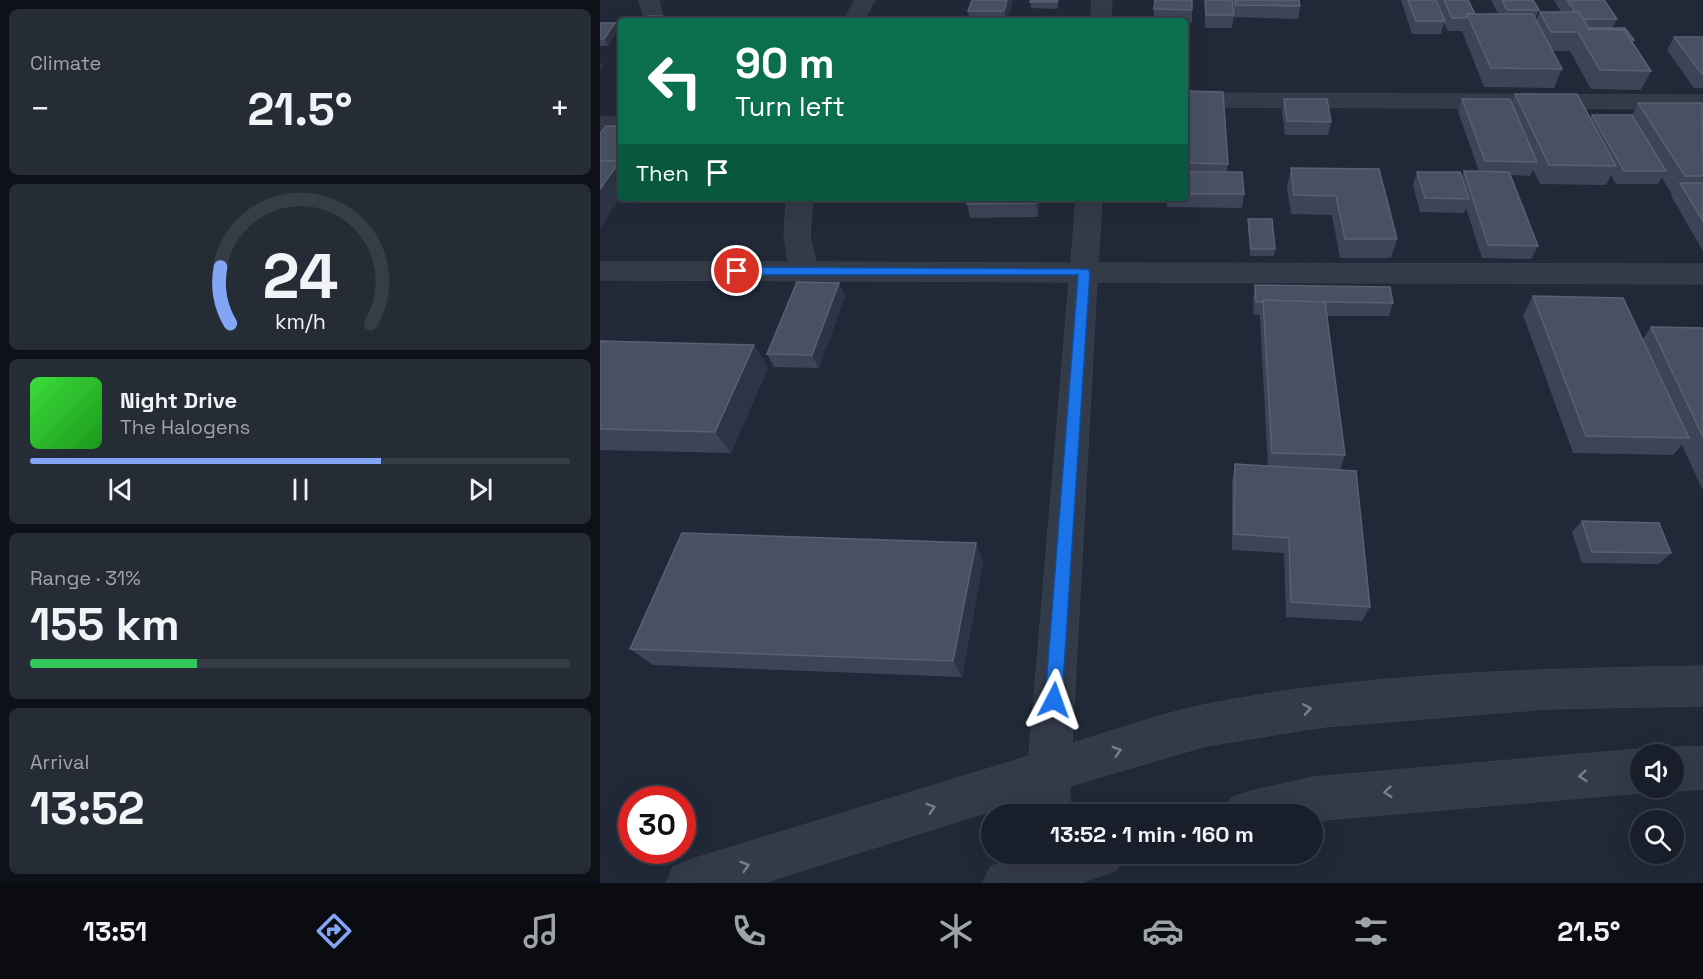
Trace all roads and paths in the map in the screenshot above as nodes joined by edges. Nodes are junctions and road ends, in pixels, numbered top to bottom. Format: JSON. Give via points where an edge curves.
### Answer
{"nodes":[{"id":1,"x":649,"y":0,"type":"edge"},
{"id":2,"x":865,"y":0,"type":"edge"},
{"id":3,"x":1102,"y":0,"type":"edge"},
{"id":4,"x":656,"y":18,"type":"edge"},
{"id":5,"x":856,"y":18,"type":"edge"},
{"id":6,"x":1101,"y":18,"type":"edge"},
{"id":7,"x":1188,"y":100,"type":"edge"},
{"id":8,"x":1703,"y":102,"type":"edge"},
{"id":9,"x":600,"y":124,"type":"edge"},
{"id":10,"x":618,"y":124,"type":"edge"},
{"id":11,"x":800,"y":201,"type":"edge"},
{"id":12,"x":1089,"y":201,"type":"edge"},
{"id":13,"x":600,"y":271,"type":"edge"},
{"id":14,"x":805,"y":271,"type":"junction"},
{"id":15,"x":1084,"y":272,"type":"junction"},
{"id":16,"x":1703,"y":274,"type":"edge"},
{"id":17,"x":1703,"y":687,"type":"edge"},
{"id":18,"x":1703,"y":768,"type":"edge"},
{"id":19,"x":1684,"y":769,"type":"edge"},
{"id":20,"x":1049,"y":771,"type":"junction"},
{"id":21,"x":1630,"y":772,"type":"edge"},
{"id":22,"x":1048,"y":804,"type":"edge"},
{"id":23,"x":1292,"y":804,"type":"edge"},
{"id":24,"x":1042,"y":864,"type":"edge"},
{"id":25,"x":689,"y":883,"type":"edge"},
{"id":26,"x":1006,"y":883,"type":"edge"}],
"edges":[{"from":1,"to":4,"type":"street"},
{"from":2,"to":5,"type":"street"},
{"from":3,"to":6,"type":"street"},
{"from":7,"to":8,"type":"street"},
{"from":9,"to":10,"type":"street"},
{"from":11,"to":14,"type":"street","via":[[795,233],[797,253]]},
{"from":12,"to":15,"type":"street"},
{"from":13,"to":14,"type":"street"},
{"from":14,"to":15,"type":"street"},
{"from":15,"to":16,"type":"street"},
{"from":15,"to":20,"type":"street"},
{"from":20,"to":17,"type":"street","one_way":true,"via":[[1206,725],[1324,706],[1548,689]]},
{"from":18,"to":19,"type":"street"},
{"from":20,"to":22,"type":"street"},
{"from":25,"to":20,"type":"street","one_way":true},
{"from":21,"to":23,"type":"street","one_way":true},
{"from":24,"to":26,"type":"street"}]}
